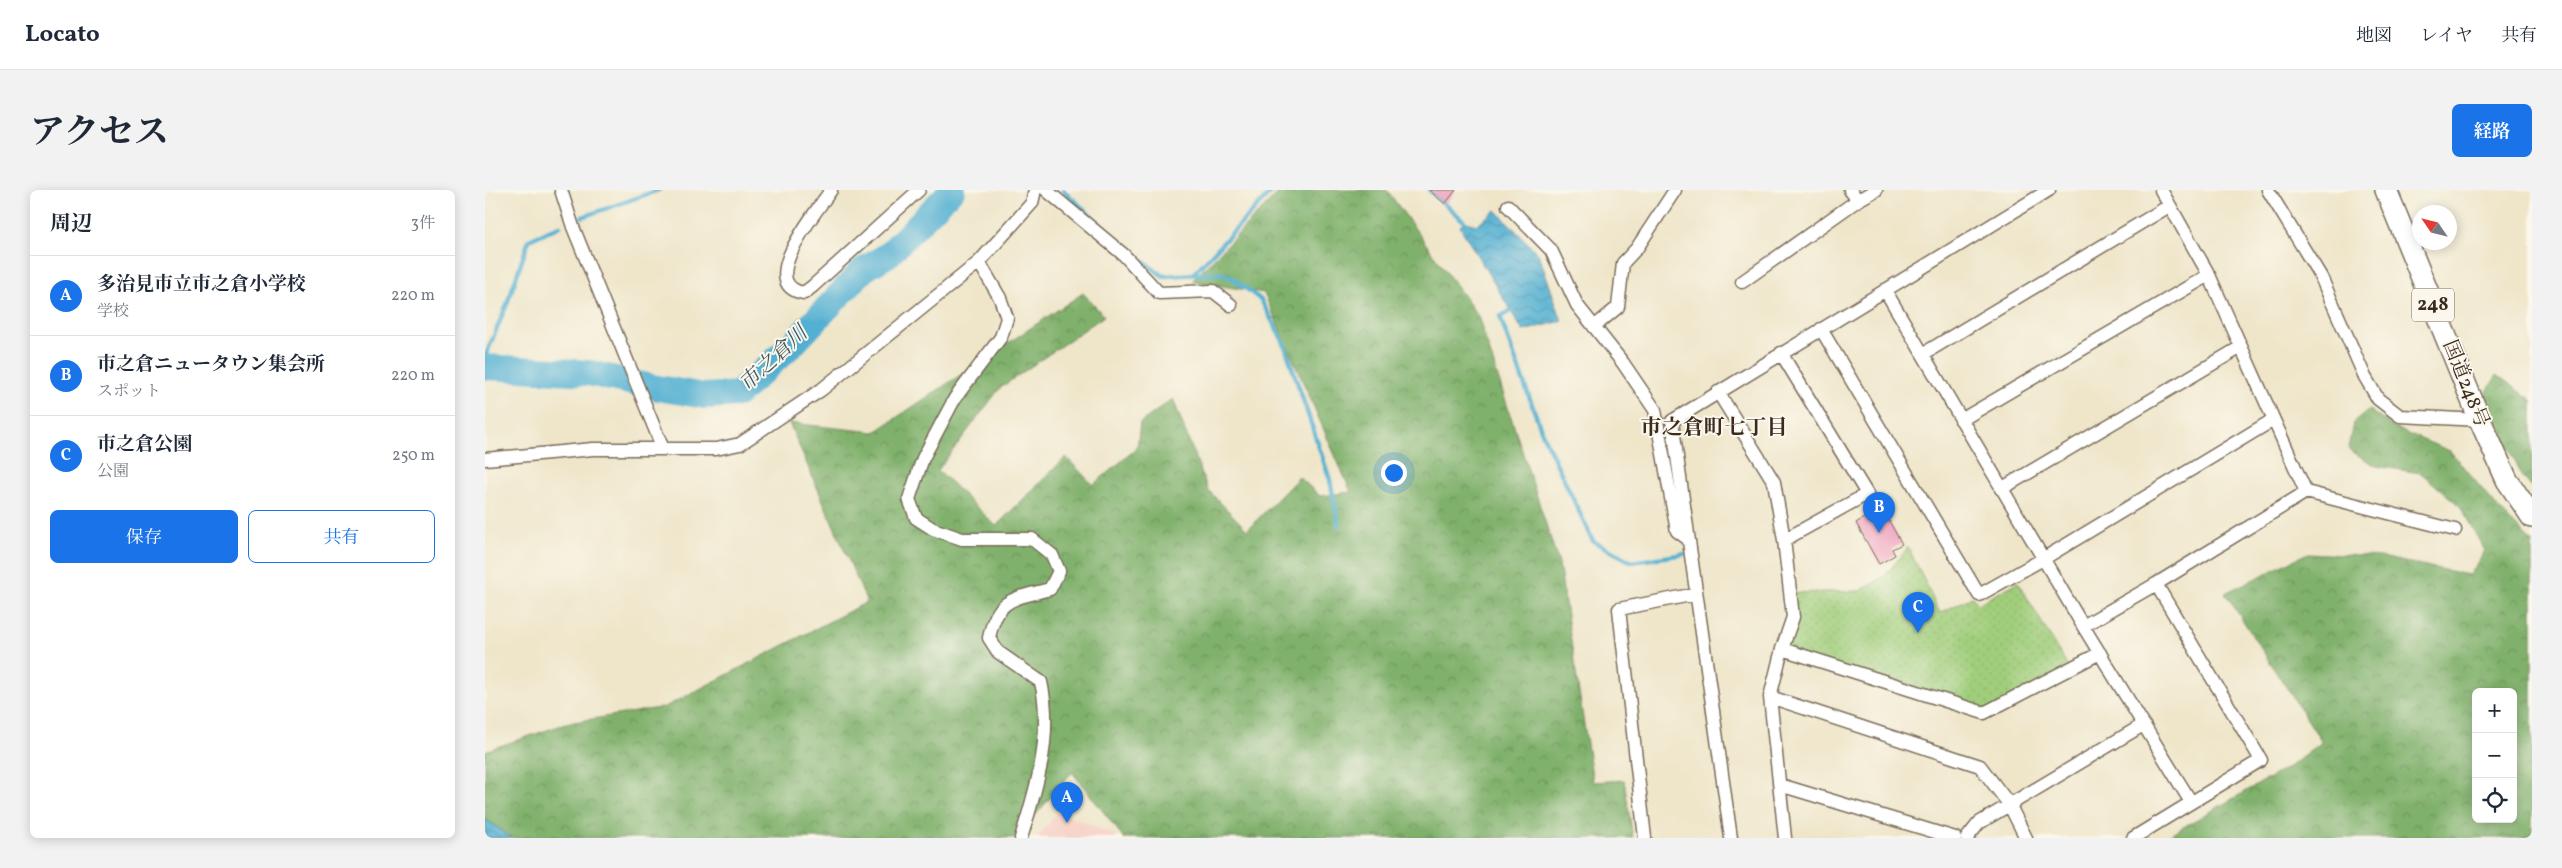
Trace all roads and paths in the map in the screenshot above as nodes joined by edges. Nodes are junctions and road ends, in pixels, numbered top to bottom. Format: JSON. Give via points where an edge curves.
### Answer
{"nodes":[{"id":1,"x":561,"y":190,"type":"edge"},
{"id":2,"x":831,"y":190,"type":"edge"},
{"id":3,"x":919,"y":190,"type":"edge"},
{"id":4,"x":1035,"y":190,"type":"edge"},
{"id":5,"x":1046,"y":190,"type":"edge"},
{"id":6,"x":1675,"y":190,"type":"edge"},
{"id":7,"x":1876,"y":190,"type":"edge"},
{"id":8,"x":2049,"y":190,"type":"edge"},
{"id":9,"x":2161,"y":190,"type":"edge"},
{"id":10,"x":2268,"y":190,"type":"edge"},
{"id":11,"x":2386,"y":190,"type":"edge"},
{"id":12,"x":1854,"y":195,"type":"edge"},
{"id":13,"x":1508,"y":206,"type":"dead end"},
{"id":14,"x":2169,"y":206,"type":"junction"},
{"id":15,"x":979,"y":262,"type":"junction"},
{"id":16,"x":2209,"y":275,"type":"junction"},
{"id":17,"x":1742,"y":282,"type":"dead end"},
{"id":18,"x":1885,"y":290,"type":"junction"},
{"id":19,"x":1231,"y":305,"type":"dead end"},
{"id":20,"x":1594,"y":327,"type":"junction"},
{"id":21,"x":1821,"y":330,"type":"junction"},
{"id":22,"x":2241,"y":347,"type":"junction"},
{"id":23,"x":1781,"y":353,"type":"junction"},
{"id":24,"x":1923,"y":354,"type":"junction"},
{"id":25,"x":1718,"y":392,"type":"junction"},
{"id":26,"x":1961,"y":420,"type":"junction"},
{"id":27,"x":2273,"y":420,"type":"junction"},
{"id":28,"x":2480,"y":420,"type":"junction"},
{"id":29,"x":663,"y":450,"type":"junction"},
{"id":30,"x":485,"y":459,"type":"edge"},
{"id":31,"x":2001,"y":489,"type":"junction"},
{"id":32,"x":2306,"y":492,"type":"junction"},
{"id":33,"x":2532,"y":517,"type":"edge"},
{"id":34,"x":2455,"y":530,"type":"dead end"},
{"id":35,"x":1688,"y":539,"type":"junction"},
{"id":36,"x":1784,"y":540,"type":"junction"},
{"id":37,"x":2043,"y":559,"type":"junction"},
{"id":38,"x":2156,"y":584,"type":"junction"},
{"id":39,"x":1696,"y":594,"type":"junction"},
{"id":40,"x":2083,"y":626,"type":"junction"},
{"id":41,"x":1782,"y":649,"type":"junction"},
{"id":42,"x":2100,"y":653,"type":"junction"},
{"id":43,"x":1770,"y":697,"type":"junction"},
{"id":44,"x":2143,"y":725,"type":"junction"},
{"id":45,"x":1780,"y":785,"type":"junction"},
{"id":46,"x":2191,"y":802,"type":"junction"},
{"id":47,"x":2009,"y":804,"type":"junction"},
{"id":48,"x":1021,"y":838,"type":"edge"},
{"id":49,"x":1645,"y":838,"type":"edge"},
{"id":50,"x":1731,"y":838,"type":"edge"},
{"id":51,"x":1785,"y":838,"type":"edge"},
{"id":52,"x":1955,"y":838,"type":"edge"},
{"id":53,"x":1967,"y":838,"type":"edge"},
{"id":54,"x":2026,"y":838,"type":"edge"},
{"id":55,"x":2133,"y":838,"type":"edge"}],
"edges":[{"from":1,"to":29,"type":"street"},
{"from":2,"to":3,"type":"street","via":[[790,253],[784,269],[785,282],[794,292],[804,293],[813,286]]},
{"from":4,"to":15,"type":"street","via":[[1032,203]]},
{"from":5,"to":19,"type":"street","via":[[1124,255],[1159,293],[1213,291]]},
{"from":6,"to":20,"type":"street","via":[[1637,248],[1623,263],[1618,307]]},
{"from":7,"to":12,"type":"street"},
{"from":8,"to":18,"type":"street"},
{"from":9,"to":14,"type":"street"},
{"from":10,"to":28,"type":"street","via":[[2321,277],[2378,399],[2400,416]]},
{"from":11,"to":28,"type":"highway","name":"国道248号","number":"248"},
{"from":12,"to":17,"type":"street"},
{"from":13,"to":20,"type":"street","via":[[1551,250],[1577,305]]},
{"from":14,"to":16,"type":"street"},
{"from":14,"to":24,"type":"street"},
{"from":15,"to":29,"type":"street","via":[[821,390],[740,444],[716,450]]},
{"from":15,"to":48,"type":"street","via":[[1000,298],[1007,318],[1001,337],[955,398],[923,458],[909,499],[915,518],[933,530],[962,539],[1032,539],[1053,555],[1059,571],[1050,589],[1010,600],[994,616],[989,638],[997,652],[1041,682],[1046,704],[1045,740],[1037,786]]},
{"from":16,"to":22,"type":"street"},
{"from":16,"to":26,"type":"street"},
{"from":18,"to":21,"type":"street"},
{"from":18,"to":24,"type":"street"},
{"from":20,"to":35,"type":"street","via":[[1655,410],[1677,531]]},
{"from":21,"to":23,"type":"street"},
{"from":21,"to":37,"type":"street","via":[[1979,595]]},
{"from":22,"to":27,"type":"street"},
{"from":22,"to":31,"type":"street"},
{"from":23,"to":25,"type":"street"},
{"from":23,"to":36,"type":"street","via":[[1867,494]]},
{"from":24,"to":26,"type":"street"},
{"from":25,"to":35,"type":"street","via":[[1673,422]]},
{"from":25,"to":36,"type":"street","via":[[1774,482]]},
{"from":26,"to":31,"type":"street"},
{"from":27,"to":32,"type":"street"},
{"from":27,"to":37,"type":"street"},
{"from":28,"to":33,"type":"highway","name":"国道248号","number":"248","via":[[2507,480]]},
{"from":29,"to":30,"type":"street","via":[[593,449]]},
{"from":31,"to":37,"type":"street"},
{"from":32,"to":34,"type":"street"},
{"from":32,"to":38,"type":"street"},
{"from":35,"to":39,"type":"street"},
{"from":36,"to":41,"type":"street","via":[[1793,617]]},
{"from":37,"to":40,"type":"street"},
{"from":38,"to":40,"type":"street"},
{"from":38,"to":46,"type":"street","via":[[2261,760]]},
{"from":39,"to":49,"type":"street","via":[[1619,609]]},
{"from":39,"to":50,"type":"street"},
{"from":40,"to":42,"type":"street"},
{"from":41,"to":42,"type":"street","via":[[1984,712]]},
{"from":41,"to":43,"type":"street"},
{"from":42,"to":44,"type":"street"},
{"from":43,"to":45,"type":"street"},
{"from":43,"to":47,"type":"street","via":[[1980,766]]},
{"from":44,"to":46,"type":"street"},
{"from":44,"to":47,"type":"street"},
{"from":45,"to":51,"type":"street"},
{"from":45,"to":52,"type":"street"},
{"from":46,"to":55,"type":"street"},
{"from":47,"to":53,"type":"street","via":[[1979,823]]},
{"from":47,"to":54,"type":"street"}]}
